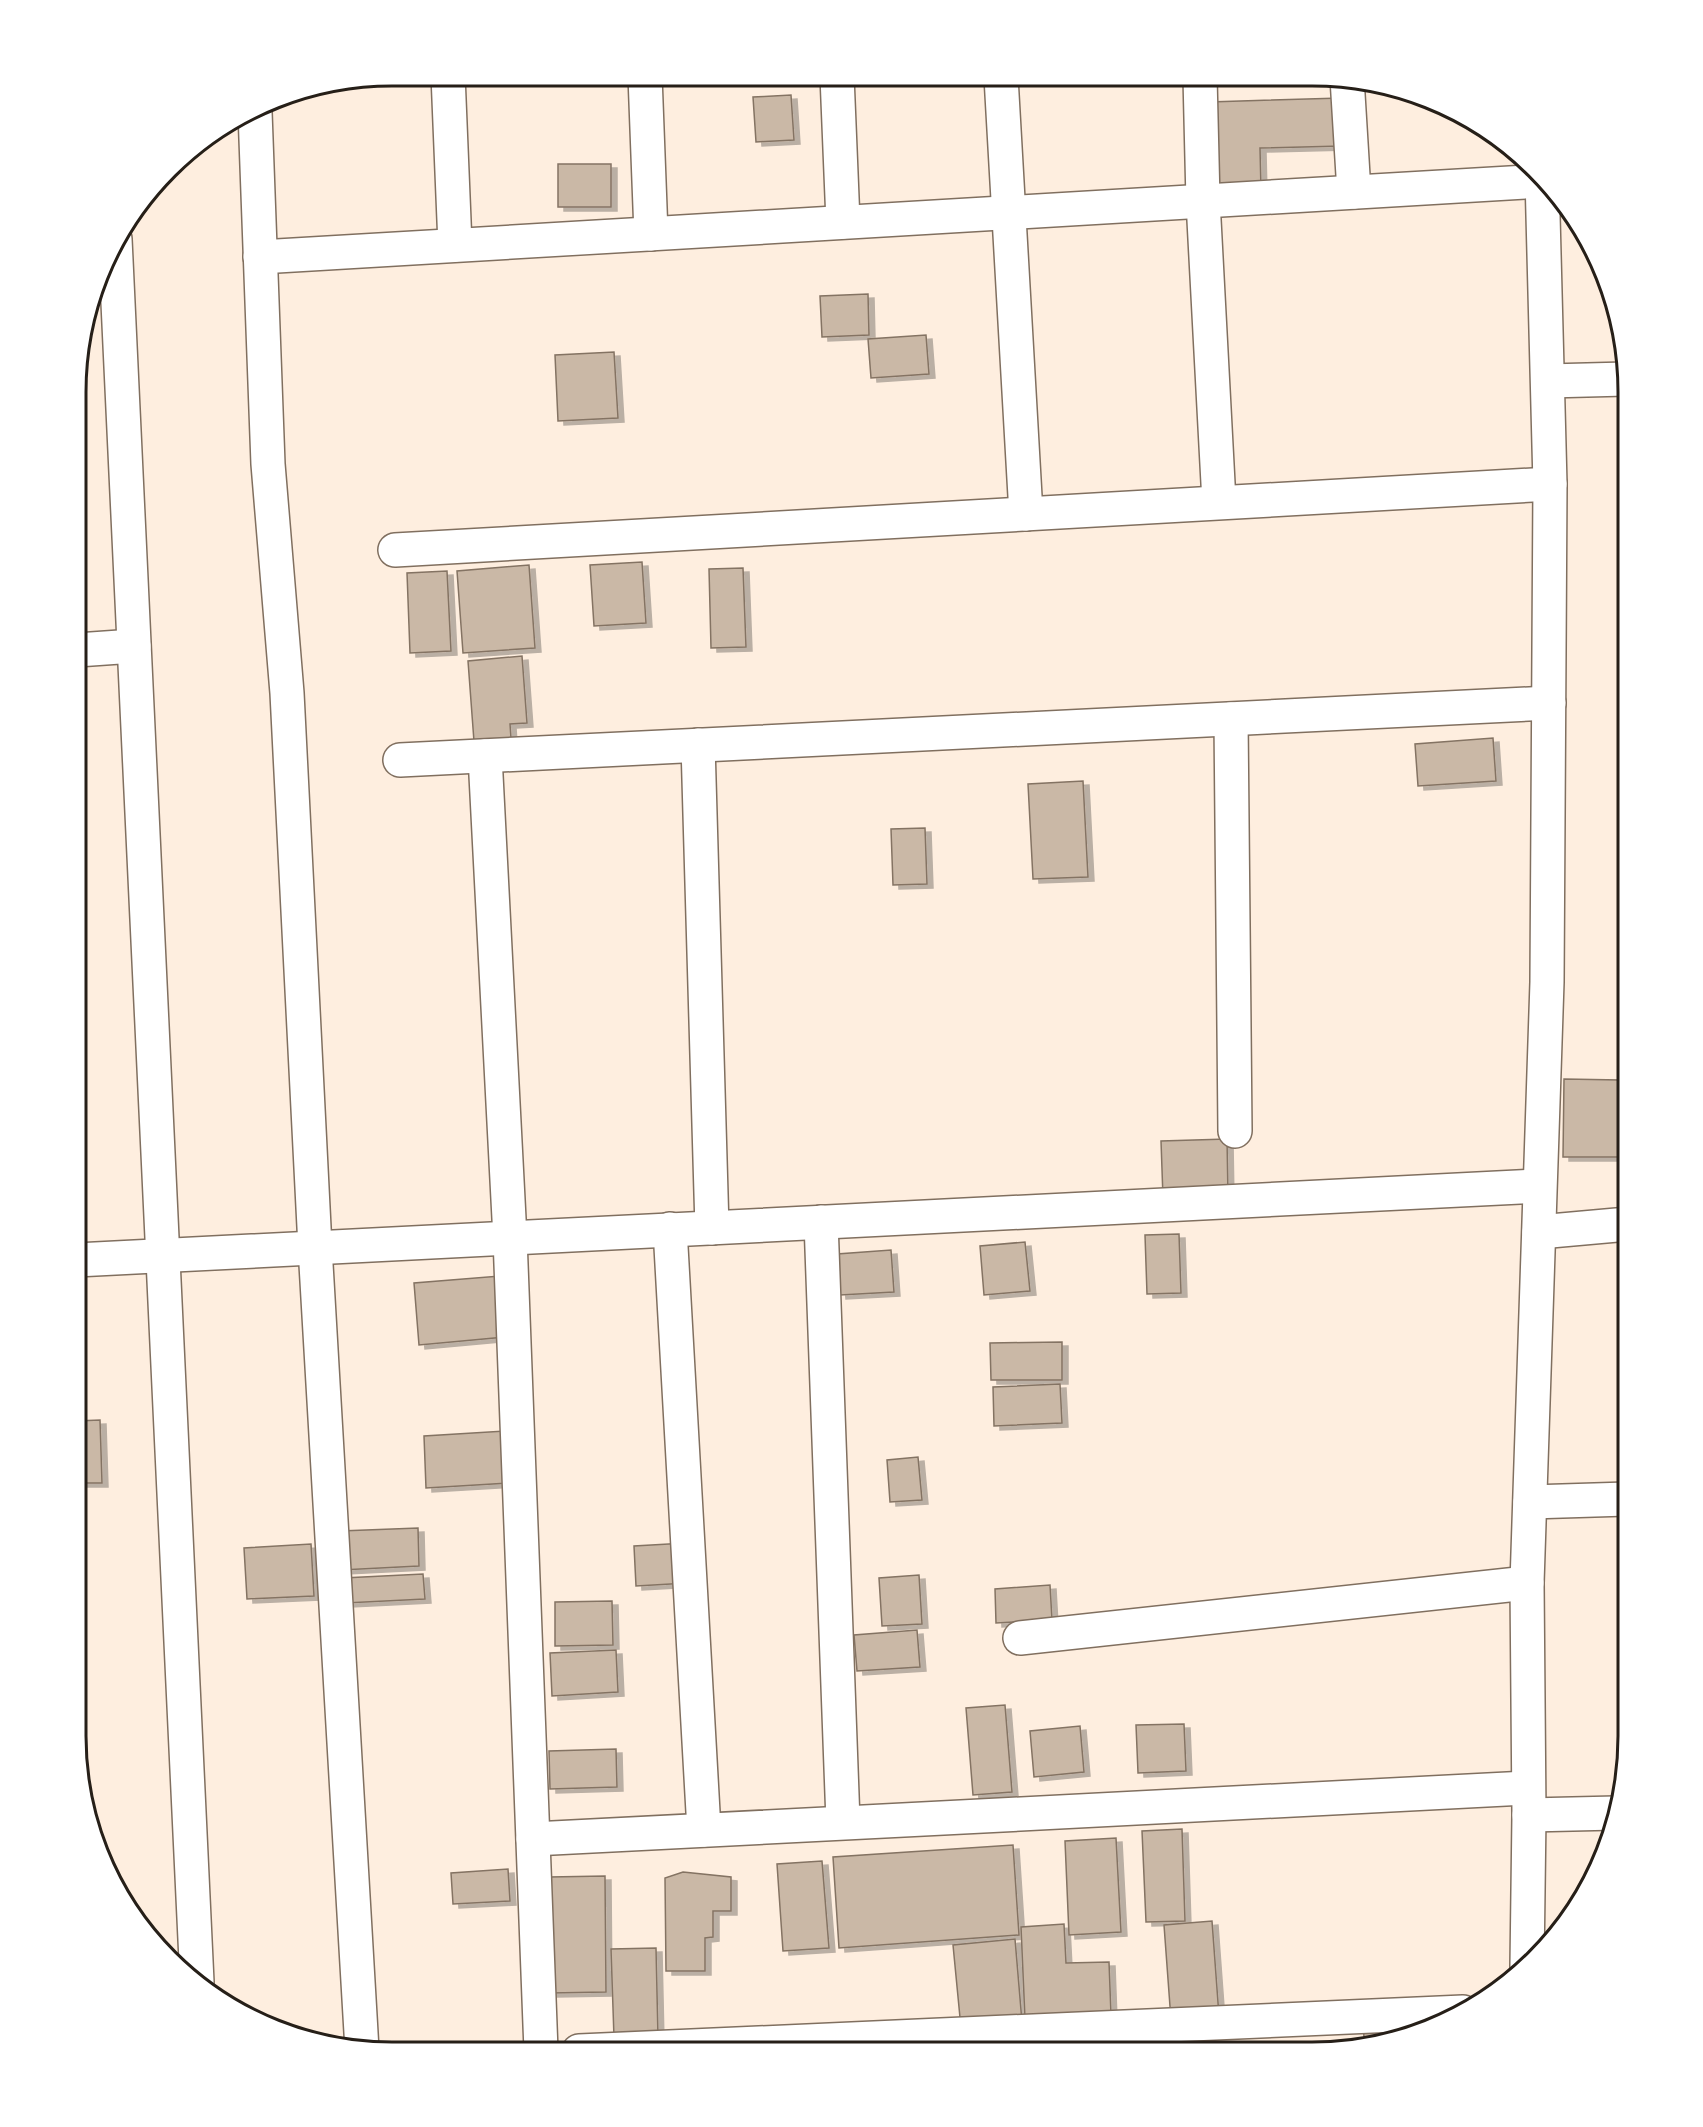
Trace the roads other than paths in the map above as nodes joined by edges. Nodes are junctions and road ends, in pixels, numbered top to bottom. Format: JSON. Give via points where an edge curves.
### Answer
{"nodes":[{"id":1,"x":448,"y":86,"type":"edge"},
{"id":2,"x":645,"y":86,"type":"edge"},
{"id":3,"x":837,"y":86,"type":"edge"},
{"id":4,"x":1002,"y":86,"type":"edge"},
{"id":5,"x":1200,"y":86,"type":"edge"},
{"id":6,"x":1348,"y":88,"type":"edge"},
{"id":7,"x":255,"y":117,"type":"edge"},
{"id":8,"x":1532,"y":180,"type":"edge"},
{"id":9,"x":1354,"y":192,"type":"junction"},
{"id":10,"x":1542,"y":192,"type":"edge"},
{"id":11,"x":1203,"y":201,"type":"junction"},
{"id":12,"x":1010,"y":212,"type":"junction"},
{"id":13,"x":843,"y":222,"type":"junction"},
{"id":14,"x":651,"y":234,"type":"junction"},
{"id":15,"x":455,"y":245,"type":"junction"},
{"id":16,"x":260,"y":257,"type":"junction"},
{"id":17,"x":116,"y":259,"type":"edge"},
{"id":18,"x":1617,"y":379,"type":"edge"},
{"id":19,"x":1548,"y":381,"type":"junction"},
{"id":20,"x":1550,"y":484,"type":"junction"},
{"id":21,"x":1219,"y":502,"type":"junction"},
{"id":22,"x":1026,"y":514,"type":"junction"},
{"id":23,"x":395,"y":550,"type":"dead end"},
{"id":24,"x":134,"y":646,"type":"junction"},
{"id":25,"x":86,"y":649,"type":"edge"},
{"id":26,"x":1549,"y":703,"type":"junction"},
{"id":27,"x":1231,"y":719,"type":"junction"},
{"id":28,"x":698,"y":745,"type":"junction"},
{"id":29,"x":485,"y":756,"type":"junction"},
{"id":30,"x":400,"y":760,"type":"dead end"},
{"id":31,"x":1235,"y":1131,"type":"dead end"},
{"id":32,"x":1538,"y":1186,"type":"junction"},
{"id":33,"x":821,"y":1222,"type":"junction"},
{"id":34,"x":1618,"y":1225,"type":"edge"},
{"id":35,"x":712,"y":1228,"type":"junction"},
{"id":36,"x":670,"y":1229,"type":"junction"},
{"id":37,"x":1539,"y":1232,"type":"junction"},
{"id":38,"x":510,"y":1238,"type":"junction"},
{"id":39,"x":315,"y":1247,"type":"junction"},
{"id":40,"x":163,"y":1256,"type":"junction"},
{"id":41,"x":86,"y":1260,"type":"edge"},
{"id":42,"x":1618,"y":1499,"type":"edge"},
{"id":43,"x":1530,"y":1502,"type":"junction"},
{"id":44,"x":1527,"y":1583,"type":"junction"},
{"id":45,"x":1020,"y":1638,"type":"dead end"},
{"id":46,"x":1528,"y":1801,"type":"junction"},
{"id":47,"x":1608,"y":1812,"type":"edge"},
{"id":48,"x":843,"y":1822,"type":"junction"},
{"id":49,"x":704,"y":1830,"type":"junction"},
{"id":50,"x":533,"y":1839,"type":"junction"},
{"id":51,"x":1527,"y":1953,"type":"edge"},
{"id":52,"x":196,"y":1971,"type":"edge"},
{"id":53,"x":1440,"y":2013,"type":"edge"},
{"id":54,"x":361,"y":2040,"type":"edge"},
{"id":55,"x":541,"y":2042,"type":"edge"},
{"id":56,"x":783,"y":2042,"type":"edge"}],
"edges":[{"from":1,"to":15,"type":"street"},
{"from":2,"to":14,"type":"street"},
{"from":3,"to":13,"type":"street"},
{"from":4,"to":12,"type":"street"},
{"from":5,"to":11,"type":"street"},
{"from":6,"to":9,"type":"street"},
{"from":7,"to":16,"type":"street"},
{"from":8,"to":9,"type":"street"},
{"from":9,"to":11,"type":"street"},
{"from":10,"to":19,"type":"street"},
{"from":11,"to":12,"type":"street"},
{"from":11,"to":21,"type":"street"},
{"from":12,"to":13,"type":"street"},
{"from":12,"to":22,"type":"street"},
{"from":13,"to":14,"type":"street"},
{"from":14,"to":15,"type":"street"},
{"from":15,"to":16,"type":"street"},
{"from":16,"to":39,"type":"street","via":[[268,464],[287,693]]},
{"from":17,"to":24,"type":"street"},
{"from":18,"to":19,"type":"street"},
{"from":19,"to":20,"type":"street"},
{"from":20,"to":21,"type":"street"},
{"from":20,"to":26,"type":"street"},
{"from":21,"to":22,"type":"street"},
{"from":22,"to":23,"type":"street"},
{"from":24,"to":25,"type":"street"},
{"from":24,"to":40,"type":"street"},
{"from":26,"to":27,"type":"street"},
{"from":26,"to":32,"type":"street","via":[[1547,982]]},
{"from":27,"to":28,"type":"street"},
{"from":27,"to":31,"type":"street"},
{"from":28,"to":29,"type":"street"},
{"from":28,"to":35,"type":"street"},
{"from":29,"to":30,"type":"street"},
{"from":29,"to":38,"type":"street"},
{"from":32,"to":33,"type":"street"},
{"from":32,"to":37,"type":"street"},
{"from":33,"to":35,"type":"street"},
{"from":33,"to":48,"type":"street"},
{"from":34,"to":37,"type":"street"},
{"from":35,"to":36,"type":"street"},
{"from":36,"to":38,"type":"street"},
{"from":36,"to":49,"type":"street"},
{"from":37,"to":43,"type":"street"},
{"from":38,"to":39,"type":"street"},
{"from":38,"to":50,"type":"street"},
{"from":39,"to":40,"type":"street"},
{"from":39,"to":54,"type":"street"},
{"from":40,"to":41,"type":"street"},
{"from":40,"to":52,"type":"street"},
{"from":42,"to":43,"type":"street"},
{"from":43,"to":44,"type":"street"},
{"from":44,"to":45,"type":"street"},
{"from":44,"to":46,"type":"street"},
{"from":46,"to":47,"type":"street"},
{"from":46,"to":48,"type":"street"},
{"from":46,"to":51,"type":"street"},
{"from":48,"to":49,"type":"street"},
{"from":49,"to":50,"type":"street"},
{"from":50,"to":55,"type":"street"},
{"from":53,"to":56,"type":"street"}]}
